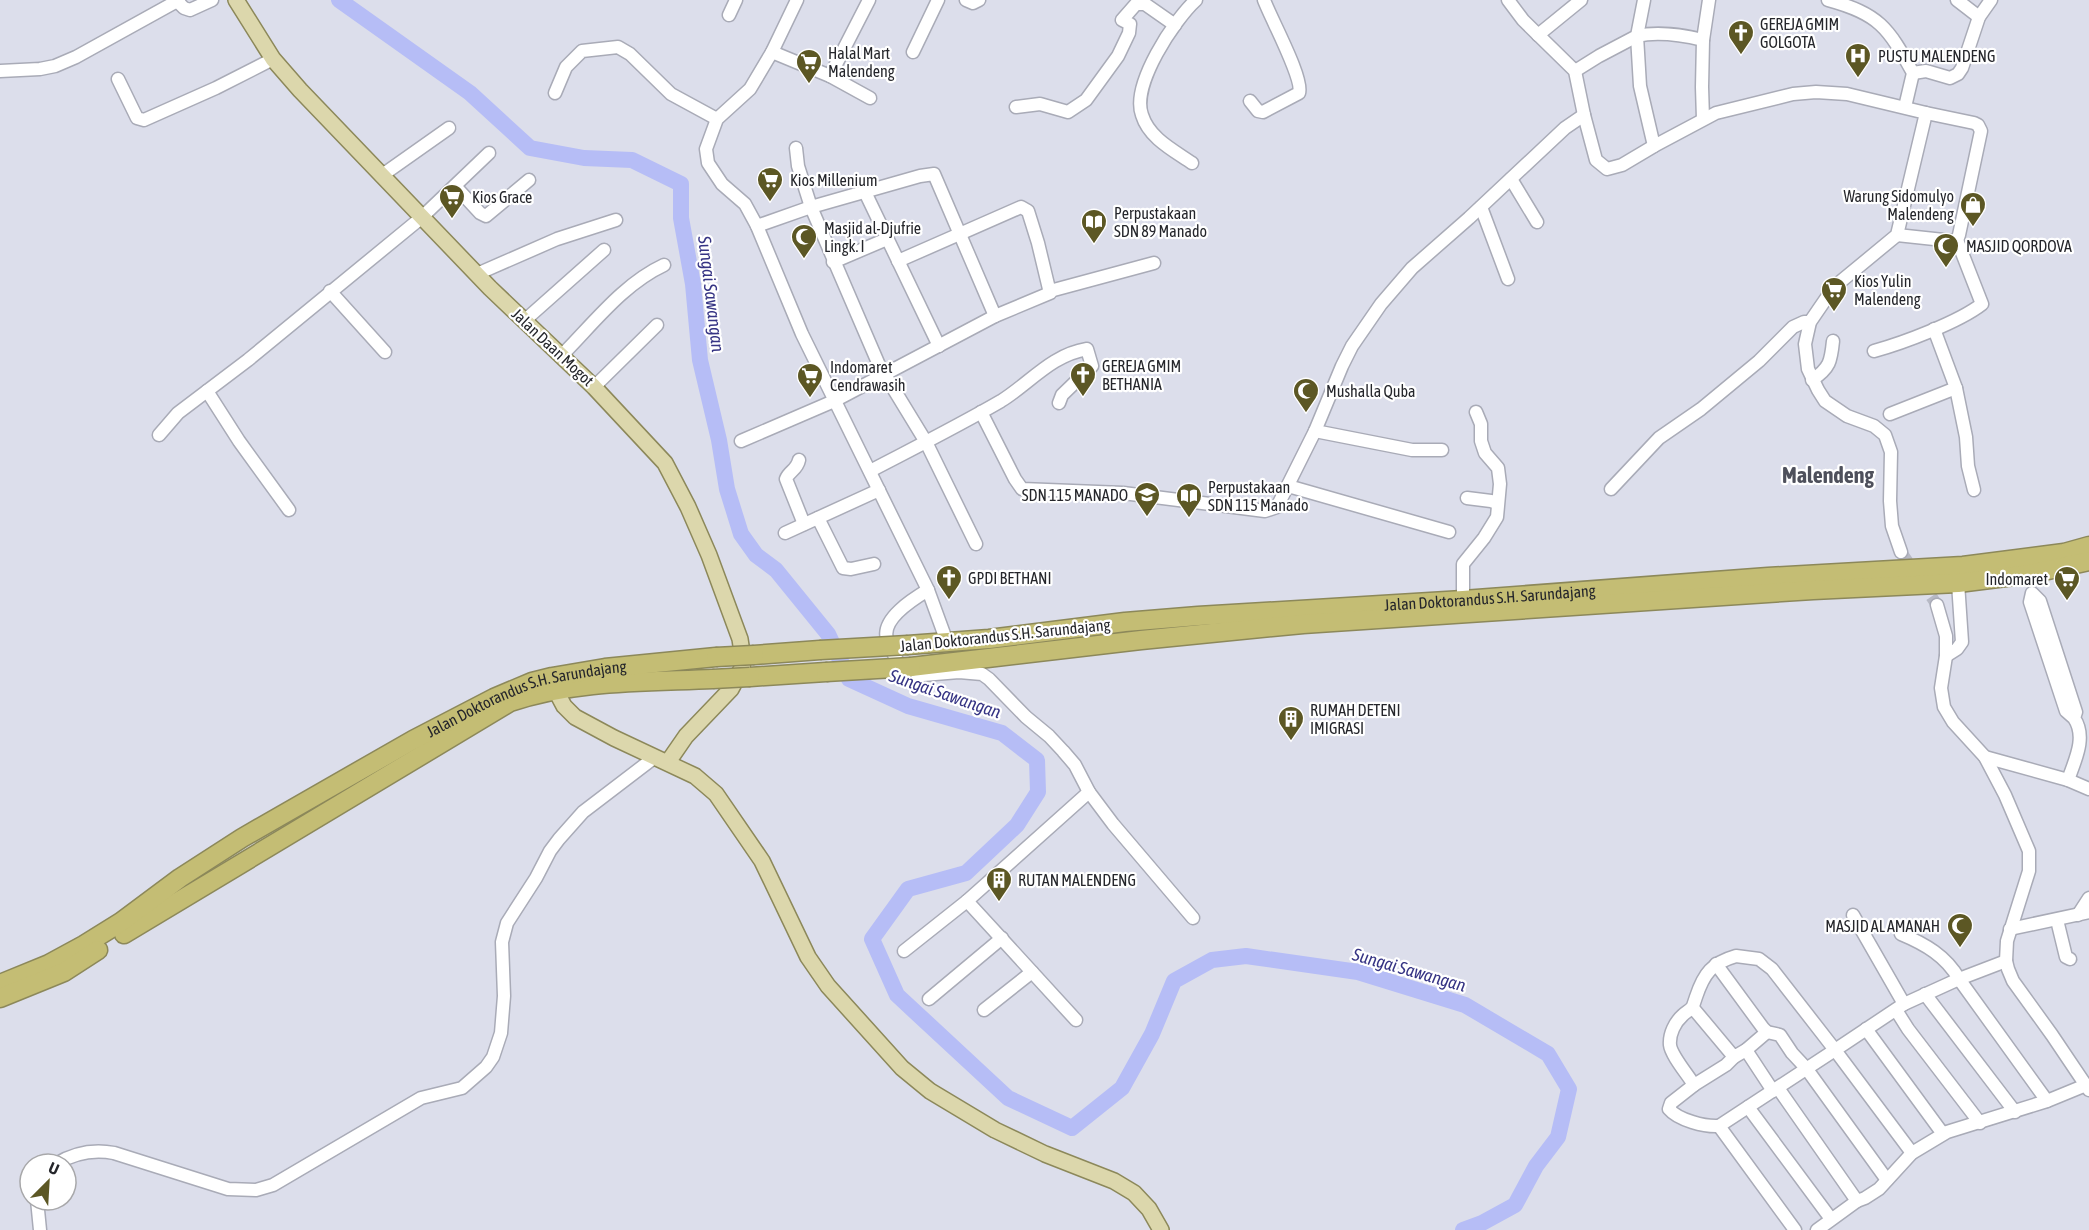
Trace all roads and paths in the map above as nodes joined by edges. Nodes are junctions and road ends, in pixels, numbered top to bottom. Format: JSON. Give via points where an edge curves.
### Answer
{"nodes":[{"id":1,"x":212,"y":0,"type":"edge"},
{"id":2,"x":236,"y":0,"type":"edge"},
{"id":3,"x":736,"y":0,"type":"edge"},
{"id":4,"x":797,"y":0,"type":"edge"},
{"id":5,"x":870,"y":0,"type":"edge"},
{"id":6,"x":938,"y":0,"type":"edge"},
{"id":7,"x":966,"y":0,"type":"edge"},
{"id":8,"x":979,"y":0,"type":"edge"},
{"id":9,"x":1196,"y":0,"type":"edge"},
{"id":10,"x":1264,"y":0,"type":"edge"},
{"id":11,"x":1508,"y":0,"type":"edge"},
{"id":12,"x":1583,"y":0,"type":"edge"},
{"id":13,"x":1644,"y":0,"type":"edge"},
{"id":14,"x":1709,"y":0,"type":"edge"},
{"id":15,"x":1828,"y":0,"type":"edge"},
{"id":16,"x":1957,"y":0,"type":"edge"},
{"id":17,"x":1991,"y":0,"type":"edge"},
{"id":18,"x":178,"y":1,"type":"edge"},
{"id":19,"x":1142,"y":1,"type":"edge"},
{"id":20,"x":729,"y":15,"type":"dead end"},
{"id":21,"x":1979,"y":17,"type":"junction"},
{"id":22,"x":1175,"y":25,"type":"junction"},
{"id":23,"x":1538,"y":35,"type":"junction"},
{"id":24,"x":1637,"y":36,"type":"junction"},
{"id":25,"x":1703,"y":40,"type":"junction"},
{"id":26,"x":772,"y":52,"type":"junction"},
{"id":27,"x":913,"y":52,"type":"dead end"},
{"id":28,"x":273,"y":59,"type":"junction"},
{"id":29,"x":0,"y":71,"type":"edge"},
{"id":30,"x":1575,"y":71,"type":"junction"},
{"id":31,"x":1920,"y":72,"type":"junction"},
{"id":32,"x":830,"y":76,"type":"junction"},
{"id":33,"x":118,"y":79,"type":"dead end"},
{"id":34,"x":555,"y":93,"type":"dead end"},
{"id":35,"x":870,"y":98,"type":"dead end"},
{"id":36,"x":1250,"y":101,"type":"dead end"},
{"id":37,"x":1016,"y":107,"type":"dead end"},
{"id":38,"x":1905,"y":107,"type":"junction"},
{"id":39,"x":1926,"y":113,"type":"junction"},
{"id":40,"x":1584,"y":115,"type":"junction"},
{"id":41,"x":717,"y":119,"type":"junction"},
{"id":42,"x":1703,"y":119,"type":"junction"},
{"id":43,"x":449,"y":128,"type":"dead end"},
{"id":44,"x":1654,"y":146,"type":"junction"},
{"id":45,"x":796,"y":148,"type":"dead end"},
{"id":46,"x":489,"y":153,"type":"dead end"},
{"id":47,"x":1192,"y":163,"type":"dead end"},
{"id":48,"x":381,"y":176,"type":"junction"},
{"id":49,"x":1511,"y":179,"type":"junction"},
{"id":50,"x":529,"y":180,"type":"dead end"},
{"id":51,"x":455,"y":186,"type":"junction"},
{"id":52,"x":865,"y":192,"type":"junction"},
{"id":53,"x":811,"y":207,"type":"junction"},
{"id":54,"x":1481,"y":207,"type":"junction"},
{"id":55,"x":421,"y":218,"type":"junction"},
{"id":56,"x":616,"y":220,"type":"dead end"},
{"id":57,"x":1537,"y":222,"type":"dead end"},
{"id":58,"x":757,"y":226,"type":"junction"},
{"id":59,"x":960,"y":235,"type":"junction"},
{"id":60,"x":1897,"y":235,"type":"junction"},
{"id":61,"x":887,"y":238,"type":"junction"},
{"id":62,"x":1959,"y":244,"type":"junction"},
{"id":63,"x":604,"y":250,"type":"dead end"},
{"id":64,"x":898,"y":261,"type":"junction"},
{"id":65,"x":833,"y":262,"type":"junction"},
{"id":66,"x":1154,"y":263,"type":"dead end"},
{"id":67,"x":664,"y":264,"type":"dead end"},
{"id":68,"x":477,"y":274,"type":"junction"},
{"id":69,"x":1508,"y":279,"type":"dead end"},
{"id":70,"x":330,"y":291,"type":"junction"},
{"id":71,"x":1050,"y":291,"type":"junction"},
{"id":72,"x":995,"y":316,"type":"junction"},
{"id":73,"x":524,"y":321,"type":"junction"},
{"id":74,"x":1810,"y":322,"type":"junction"},
{"id":75,"x":657,"y":325,"type":"dead end"},
{"id":76,"x":1934,"y":329,"type":"junction"},
{"id":77,"x":1833,"y":341,"type":"dead end"},
{"id":78,"x":939,"y":346,"type":"junction"},
{"id":79,"x":1874,"y":351,"type":"dead end"},
{"id":80,"x":385,"y":352,"type":"dead end"},
{"id":81,"x":562,"y":356,"type":"junction"},
{"id":82,"x":885,"y":374,"type":"junction"},
{"id":83,"x":1812,"y":380,"type":"junction"},
{"id":84,"x":594,"y":387,"type":"junction"},
{"id":85,"x":1956,"y":388,"type":"junction"},
{"id":86,"x":207,"y":391,"type":"junction"},
{"id":87,"x":834,"y":401,"type":"junction"},
{"id":88,"x":1059,"y":403,"type":"dead end"},
{"id":89,"x":981,"y":412,"type":"junction"},
{"id":90,"x":1476,"y":412,"type":"dead end"},
{"id":91,"x":1890,"y":414,"type":"dead end"},
{"id":92,"x":1315,"y":431,"type":"junction"},
{"id":93,"x":159,"y":435,"type":"dead end"},
{"id":94,"x":741,"y":441,"type":"dead end"},
{"id":95,"x":926,"y":442,"type":"junction"},
{"id":96,"x":1442,"y":450,"type":"dead end"},
{"id":97,"x":799,"y":460,"type":"dead end"},
{"id":98,"x":870,"y":471,"type":"junction"},
{"id":99,"x":1288,"y":486,"type":"junction"},
{"id":100,"x":1611,"y":489,"type":"dead end"},
{"id":101,"x":879,"y":490,"type":"junction"},
{"id":102,"x":1974,"y":490,"type":"dead end"},
{"id":103,"x":1467,"y":498,"type":"dead end"},
{"id":104,"x":1497,"y":503,"type":"junction"},
{"id":105,"x":289,"y":510,"type":"dead end"},
{"id":106,"x":818,"y":518,"type":"junction"},
{"id":107,"x":804,"y":524,"type":"junction"},
{"id":108,"x":785,"y":532,"type":"dead end"},
{"id":109,"x":1449,"y":532,"type":"dead end"},
{"id":110,"x":976,"y":544,"type":"dead end"},
{"id":111,"x":2089,"y":546,"type":"edge"},
{"id":112,"x":1900,"y":552,"type":"tunnel mouth"},
{"id":113,"x":2089,"y":561,"type":"edge"},
{"id":114,"x":874,"y":564,"type":"dead end"},
{"id":115,"x":2026,"y":575,"type":"junction"},
{"id":116,"x":1958,"y":583,"type":"junction"},
{"id":117,"x":928,"y":590,"type":"junction"},
{"id":118,"x":1463,"y":600,"type":"junction"},
{"id":119,"x":1937,"y":605,"type":"tunnel mouth"},
{"id":120,"x":1408,"y":611,"type":"junction"},
{"id":121,"x":947,"y":642,"type":"junction"},
{"id":122,"x":1946,"y":656,"type":"junction"},
{"id":123,"x":983,"y":658,"type":"junction"},
{"id":124,"x":554,"y":683,"type":"junction"},
{"id":125,"x":1012,"y":703,"type":"junction"},
{"id":126,"x":2081,"y":724,"type":"edge"},
{"id":127,"x":686,"y":736,"type":"junction"},
{"id":128,"x":1985,"y":757,"type":"junction"},
{"id":129,"x":661,"y":760,"type":"junction"},
{"id":130,"x":695,"y":776,"type":"junction"},
{"id":131,"x":2068,"y":780,"type":"junction"},
{"id":132,"x":2089,"y":789,"type":"edge"},
{"id":133,"x":1089,"y":792,"type":"junction"},
{"id":134,"x":2089,"y":898,"type":"edge"},
{"id":135,"x":968,"y":901,"type":"junction"},
{"id":136,"x":2084,"y":914,"type":"edge"},
{"id":137,"x":1853,"y":915,"type":"dead end"},
{"id":138,"x":1193,"y":918,"type":"dead end"},
{"id":139,"x":2057,"y":920,"type":"junction"},
{"id":140,"x":2010,"y":929,"type":"junction"},
{"id":141,"x":1901,"y":934,"type":"dead end"},
{"id":142,"x":1002,"y":938,"type":"junction"},
{"id":143,"x":904,"y":951,"type":"dead end"},
{"id":144,"x":2070,"y":959,"type":"dead end"},
{"id":145,"x":1716,"y":964,"type":"junction"},
{"id":146,"x":1998,"y":964,"type":"junction"},
{"id":147,"x":1032,"y":972,"type":"junction"},
{"id":148,"x":1959,"y":979,"type":"junction"},
{"id":149,"x":0,"y":984,"type":"edge"},
{"id":150,"x":1925,"y":994,"type":"junction"},
{"id":151,"x":0,"y":998,"type":"edge"},
{"id":152,"x":929,"y":999,"type":"dead end"},
{"id":153,"x":1900,"y":1007,"type":"junction"},
{"id":154,"x":1693,"y":1008,"type":"junction"},
{"id":155,"x":984,"y":1010,"type":"dead end"},
{"id":156,"x":1076,"y":1020,"type":"dead end"},
{"id":157,"x":1866,"y":1029,"type":"junction"},
{"id":158,"x":1767,"y":1032,"type":"junction"},
{"id":159,"x":1835,"y":1050,"type":"junction"},
{"id":160,"x":1740,"y":1053,"type":"junction"},
{"id":161,"x":1806,"y":1068,"type":"junction"},
{"id":162,"x":1694,"y":1085,"type":"junction"},
{"id":163,"x":2088,"y":1088,"type":"edge"},
{"id":164,"x":1776,"y":1089,"type":"junction"},
{"id":165,"x":2047,"y":1101,"type":"junction"},
{"id":166,"x":1748,"y":1107,"type":"junction"},
{"id":167,"x":2015,"y":1112,"type":"junction"},
{"id":168,"x":1980,"y":1123,"type":"junction"},
{"id":169,"x":1719,"y":1126,"type":"junction"},
{"id":170,"x":1943,"y":1134,"type":"junction"},
{"id":171,"x":1912,"y":1153,"type":"junction"},
{"id":172,"x":78,"y":1155,"type":"edge"},
{"id":173,"x":1887,"y":1180,"type":"junction"},
{"id":174,"x":1857,"y":1201,"type":"junction"},
{"id":175,"x":38,"y":1212,"type":"edge"},
{"id":176,"x":1831,"y":1219,"type":"junction"},
{"id":177,"x":40,"y":1230,"type":"edge"},
{"id":178,"x":1161,"y":1230,"type":"edge"},
{"id":179,"x":1795,"y":1230,"type":"edge"},
{"id":180,"x":1817,"y":1230,"type":"edge"}],
"edges":[{"from":1,"to":18,"type":"street","via":[[190,10]]},
{"from":2,"to":28,"type":"main road","name":"Jalan Daan Mogot"},
{"from":3,"to":20,"type":"street"},
{"from":4,"to":26,"type":"street"},
{"from":5,"to":32,"type":"street"},
{"from":6,"to":27,"type":"street"},
{"from":7,"to":8,"type":"street"},
{"from":9,"to":22,"type":"street"},
{"from":10,"to":36,"type":"street","via":[[1301,88],[1299,93],[1263,112]]},
{"from":11,"to":23,"type":"street"},
{"from":12,"to":23,"type":"street"},
{"from":13,"to":24,"type":"street"},
{"from":14,"to":25,"type":"street"},
{"from":15,"to":31,"type":"street","via":[[1877,20]]},
{"from":16,"to":21,"type":"street"},
{"from":17,"to":21,"type":"street"},
{"from":18,"to":29,"type":"street","via":[[56,66]]},
{"from":19,"to":22,"type":"street"},
{"from":19,"to":37,"type":"street","via":[[1122,20],[1130,24],[1129,33],[1118,56],[1086,100],[1068,112],[1040,104]]},
{"from":21,"to":31,"type":"street","via":[[1962,68],[1953,77]]},
{"from":22,"to":47,"type":"street","via":[[1147,76],[1140,107],[1160,141]]},
{"from":23,"to":30,"type":"street"},
{"from":24,"to":25,"type":"street","via":[[1669,34]]},
{"from":24,"to":30,"type":"street"},
{"from":24,"to":44,"type":"street","via":[[1640,86]]},
{"from":25,"to":42,"type":"street"},
{"from":26,"to":32,"type":"street"},
{"from":26,"to":41,"type":"street","via":[[750,89]]},
{"from":28,"to":33,"type":"street","via":[[144,120],[137,118]]},
{"from":28,"to":48,"type":"main road","name":"Jalan Daan Mogot"},
{"from":30,"to":40,"type":"street"},
{"from":31,"to":38,"type":"street"},
{"from":32,"to":35,"type":"street"},
{"from":34,"to":41,"type":"street","via":[[566,67],[582,51],[618,47],[671,94]]},
{"from":38,"to":39,"type":"street"},
{"from":38,"to":42,"type":"street","via":[[1848,94],[1816,92],[1755,102]]},
{"from":39,"to":60,"type":"street"},
{"from":39,"to":62,"type":"street","via":[[1974,123],[1981,131]]},
{"from":40,"to":44,"type":"street","via":[[1596,160],[1603,168],[1622,165]]},
{"from":40,"to":49,"type":"street"},
{"from":41,"to":58,"type":"street","via":[[706,149],[708,163],[722,184],[745,204]]},
{"from":42,"to":44,"type":"street"},
{"from":43,"to":48,"type":"street"},
{"from":45,"to":53,"type":"street"},
{"from":46,"to":51,"type":"street"},
{"from":48,"to":55,"type":"main road","name":"Jalan Daan Mogot"},
{"from":49,"to":54,"type":"street"},
{"from":49,"to":57,"type":"street"},
{"from":50,"to":51,"type":"street","via":[[486,216]]},
{"from":51,"to":55,"type":"street"},
{"from":52,"to":53,"type":"street"},
{"from":52,"to":59,"type":"street","via":[[934,174]]},
{"from":52,"to":61,"type":"street"},
{"from":53,"to":58,"type":"street"},
{"from":53,"to":65,"type":"street"},
{"from":54,"to":69,"type":"street"},
{"from":54,"to":92,"type":"street","via":[[1412,268],[1381,304],[1347,356]]},
{"from":55,"to":68,"type":"main road","name":"Jalan Daan Mogot"},
{"from":55,"to":70,"type":"street"},
{"from":56,"to":68,"type":"street","via":[[557,239]]},
{"from":58,"to":87,"type":"street"},
{"from":59,"to":64,"type":"street"},
{"from":59,"to":71,"type":"street","via":[[1024,208]]},
{"from":59,"to":72,"type":"street"},
{"from":60,"to":62,"type":"street"},
{"from":60,"to":74,"type":"street","via":[[1834,287]]},
{"from":61,"to":64,"type":"street"},
{"from":61,"to":65,"type":"street"},
{"from":62,"to":76,"type":"street","via":[[1982,304]]},
{"from":63,"to":73,"type":"street"},
{"from":64,"to":78,"type":"street"},
{"from":65,"to":82,"type":"street"},
{"from":66,"to":71,"type":"street"},
{"from":67,"to":81,"type":"street","via":[[635,282]]},
{"from":68,"to":73,"type":"main road","name":"Jalan Daan Mogot"},
{"from":70,"to":80,"type":"street"},
{"from":70,"to":86,"type":"street"},
{"from":71,"to":72,"type":"street","via":[[1049,295]]},
{"from":72,"to":78,"type":"street"},
{"from":73,"to":81,"type":"main road","name":"Jalan Daan Mogot"},
{"from":74,"to":83,"type":"street","via":[[1804,350]]},
{"from":74,"to":100,"type":"street","via":[[1793,327],[1759,361],[1659,438]]},
{"from":75,"to":84,"type":"street"},
{"from":76,"to":79,"type":"street"},
{"from":76,"to":85,"type":"street"},
{"from":77,"to":83,"type":"street","via":[[1828,367]]},
{"from":78,"to":82,"type":"street"},
{"from":81,"to":84,"type":"main road","name":"Jalan Daan Mogot"},
{"from":82,"to":87,"type":"street"},
{"from":82,"to":95,"type":"street"},
{"from":83,"to":112,"type":"street","via":[[1825,401],[1885,435],[1891,452],[1892,526]]},
{"from":84,"to":127,"type":"main road","name":"Jalan Daan Mogot","via":[[665,463],[709,555],[742,647],[742,668],[732,689]]},
{"from":85,"to":91,"type":"street"},
{"from":85,"to":102,"type":"street"},
{"from":86,"to":93,"type":"street","via":[[178,413]]},
{"from":86,"to":105,"type":"street"},
{"from":87,"to":94,"type":"street"},
{"from":87,"to":98,"type":"street"},
{"from":88,"to":89,"type":"street","via":[[1062,395],[1092,366],[1087,349],[1049,363]]},
{"from":89,"to":95,"type":"street"},
{"from":89,"to":99,"type":"street","via":[[1024,490],[1123,493],[1265,512],[1277,507]]},
{"from":90,"to":104,"type":"street","via":[[1485,453],[1500,475]]},
{"from":92,"to":96,"type":"street","via":[[1412,450]]},
{"from":92,"to":99,"type":"street"},
{"from":95,"to":98,"type":"street"},
{"from":95,"to":110,"type":"street"},
{"from":97,"to":107,"type":"street","via":[[786,479]]},
{"from":98,"to":101,"type":"street"},
{"from":99,"to":109,"type":"street"},
{"from":101,"to":106,"type":"street"},
{"from":101,"to":117,"type":"street"},
{"from":103,"to":104,"type":"street"},
{"from":104,"to":118,"type":"street","via":[[1492,526],[1463,564]]},
{"from":106,"to":107,"type":"street"},
{"from":106,"to":114,"type":"street","via":[[843,568]]},
{"from":107,"to":108,"type":"street"},
{"from":111,"to":118,"type":"highway","name":"Jalan Doktorandus S.H. Sarundajang","via":[[1963,566]]},
{"from":113,"to":115,"type":"highway","name":"Jalan Doktorandus S.H. Sarundajang"},
{"from":115,"to":116,"type":"highway","name":"Jalan Doktorandus S.H. Sarundajang"},
{"from":115,"to":126,"type":"street","via":[[2032,593],[2040,601]]},
{"from":116,"to":120,"type":"highway","name":"Jalan Doktorandus S.H. Sarundajang"},
{"from":116,"to":122,"type":"street","via":[[1962,642]]},
{"from":117,"to":121,"type":"street"},
{"from":117,"to":125,"type":"street","via":[[894,618],[888,628],[887,640],[904,674],[982,674]]},
{"from":118,"to":120,"type":"highway","name":"Jalan Doktorandus S.H. Sarundajang"},
{"from":119,"to":122,"type":"street","via":[[1946,636]]},
{"from":120,"to":121,"type":"highway","name":"Jalan Doktorandus S.H. Sarundajang","via":[[1198,616]]},
{"from":120,"to":123,"type":"highway","name":"Jalan Doktorandus S.H. Sarundajang"},
{"from":121,"to":124,"type":"highway","name":"Jalan Doktorandus S.H. Sarundajang","bridge":true,"via":[[594,669]]},
{"from":122,"to":128,"type":"street","via":[[1941,688],[1944,707]]},
{"from":123,"to":124,"type":"highway","name":"Jalan Doktorandus S.H. Sarundajang","bridge":true,"via":[[911,667],[713,679]]},
{"from":123,"to":125,"type":"street"},
{"from":124,"to":129,"type":"main road","via":[[564,706],[575,717]]},
{"from":124,"to":149,"type":"highway","name":"Jalan Doktorandus S.H. Sarundajang","via":[[532,682],[403,745],[242,838],[84,945]]},
{"from":124,"to":151,"type":"highway","name":"Jalan Doktorandus S.H. Sarundajang","via":[[496,709],[64,972]]},
{"from":125,"to":133,"type":"street","via":[[1063,751]]},
{"from":126,"to":131,"type":"street","via":[[2079,749]]},
{"from":127,"to":129,"type":"main road","name":"Jalan Daan Mogot"},
{"from":127,"to":130,"type":"main road","via":[[684,761]]},
{"from":128,"to":131,"type":"street"},
{"from":128,"to":140,"type":"street","via":[[2029,851],[2029,871]]},
{"from":129,"to":130,"type":"main road"},
{"from":129,"to":172,"type":"street","via":[[583,812],[550,851],[503,932],[504,996],[501,1033],[493,1057],[462,1088],[421,1098],[273,1185],[256,1190],[228,1189],[101,1150]]},
{"from":130,"to":178,"type":"main road","via":[[716,794],[762,861],[808,957],[828,986],[902,1068],[930,1091],[995,1130],[1134,1193]]},
{"from":131,"to":132,"type":"street"},
{"from":133,"to":135,"type":"street"},
{"from":133,"to":138,"type":"street"},
{"from":134,"to":136,"type":"street"},
{"from":135,"to":142,"type":"street"},
{"from":135,"to":143,"type":"street"},
{"from":136,"to":139,"type":"street"},
{"from":137,"to":153,"type":"street"},
{"from":139,"to":140,"type":"street"},
{"from":139,"to":144,"type":"street","via":[[2066,957]]},
{"from":140,"to":146,"type":"street"},
{"from":141,"to":148,"type":"street","via":[[1938,953]]},
{"from":142,"to":147,"type":"street"},
{"from":142,"to":152,"type":"street"},
{"from":145,"to":154,"type":"street","via":[[1706,974]]},
{"from":145,"to":158,"type":"street"},
{"from":145,"to":159,"type":"street","via":[[1736,956],[1759,959],[1784,982]]},
{"from":146,"to":148,"type":"street"},
{"from":146,"to":163,"type":"street"},
{"from":147,"to":155,"type":"street"},
{"from":147,"to":156,"type":"street"},
{"from":148,"to":150,"type":"street"},
{"from":148,"to":165,"type":"street"},
{"from":150,"to":153,"type":"street"},
{"from":150,"to":167,"type":"street"},
{"from":153,"to":157,"type":"street"},
{"from":153,"to":168,"type":"street","via":[[1908,1029]]},
{"from":154,"to":160,"type":"street"},
{"from":154,"to":162,"type":"street","via":[[1676,1023],[1670,1047]]},
{"from":157,"to":159,"type":"street"},
{"from":157,"to":170,"type":"street"},
{"from":158,"to":160,"type":"street"},
{"from":158,"to":161,"type":"street","via":[[1780,1035]]},
{"from":159,"to":161,"type":"street"},
{"from":159,"to":171,"type":"street"},
{"from":160,"to":162,"type":"street"},
{"from":160,"to":164,"type":"street"},
{"from":161,"to":164,"type":"street"},
{"from":161,"to":173,"type":"street"},
{"from":162,"to":169,"type":"street","via":[[1669,1109],[1683,1119]]},
{"from":163,"to":165,"type":"street"},
{"from":164,"to":166,"type":"street"},
{"from":164,"to":174,"type":"street"},
{"from":165,"to":167,"type":"street"},
{"from":166,"to":169,"type":"street"},
{"from":166,"to":176,"type":"street"},
{"from":167,"to":168,"type":"street"},
{"from":168,"to":170,"type":"street"},
{"from":169,"to":179,"type":"street"},
{"from":170,"to":171,"type":"street"},
{"from":171,"to":173,"type":"street"},
{"from":173,"to":174,"type":"street"},
{"from":174,"to":176,"type":"street"},
{"from":175,"to":177,"type":"street"},
{"from":176,"to":180,"type":"street"}]}
